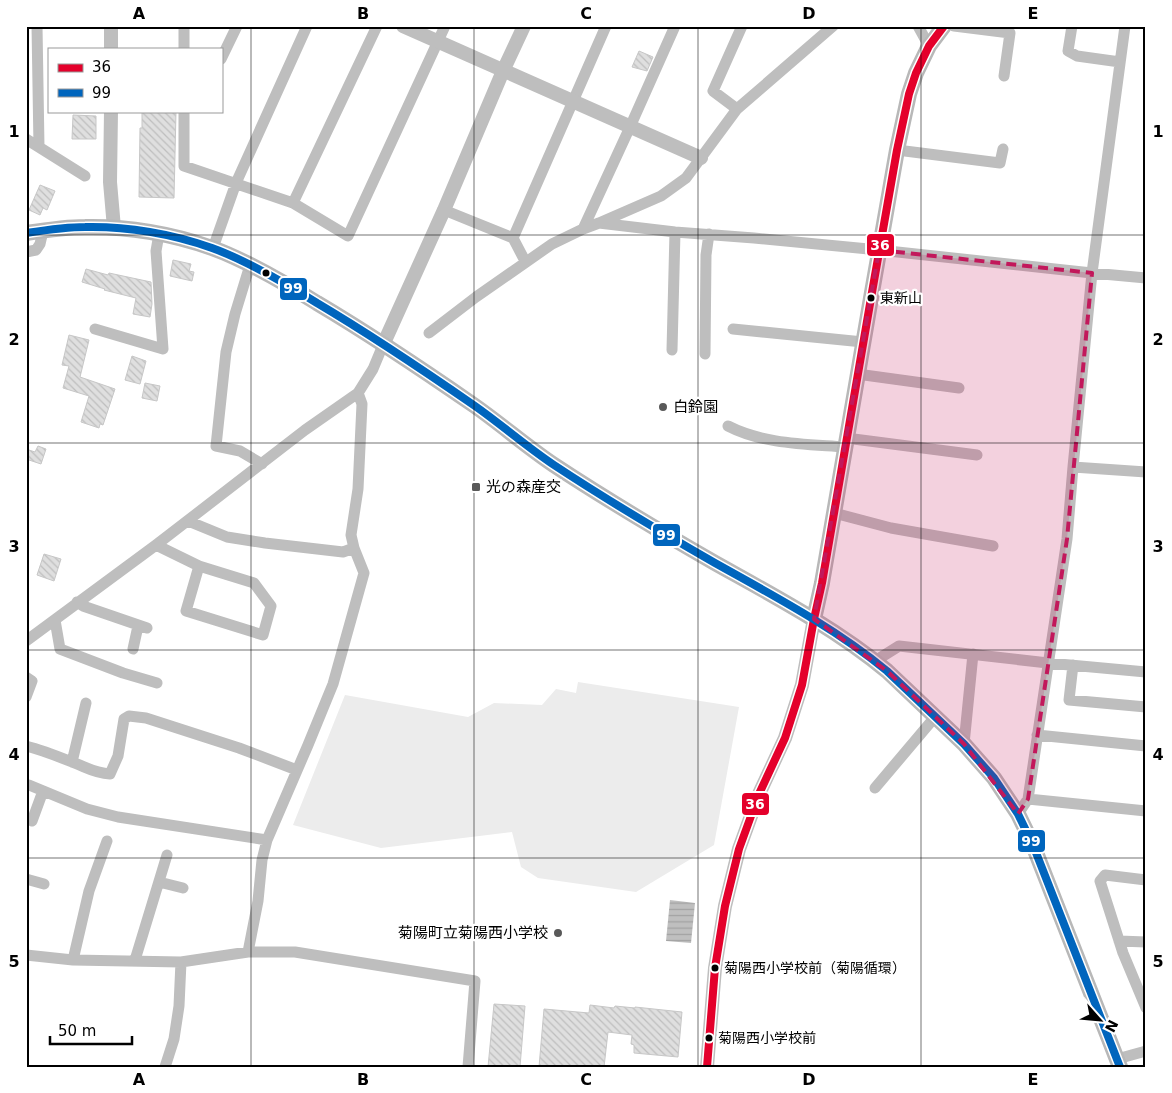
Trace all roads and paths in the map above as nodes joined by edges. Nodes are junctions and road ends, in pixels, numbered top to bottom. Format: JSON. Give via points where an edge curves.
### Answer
{"nodes":[{"id":1,"x":111,"y":26,"type":"edge"},
{"id":2,"x":184,"y":26,"type":"edge"},
{"id":3,"x":237,"y":26,"type":"edge"},
{"id":4,"x":307,"y":26,"type":"edge"},
{"id":5,"x":377,"y":26,"type":"edge"},
{"id":6,"x":403,"y":26,"type":"edge"},
{"id":7,"x":445,"y":26,"type":"edge"},
{"id":8,"x":524,"y":26,"type":"edge"},
{"id":9,"x":606,"y":26,"type":"edge"},
{"id":10,"x":674,"y":26,"type":"edge"},
{"id":11,"x":742,"y":26,"type":"edge"},
{"id":12,"x":833,"y":26,"type":"edge"},
{"id":13,"x":918,"y":26,"type":"edge"},
{"id":14,"x":944,"y":26,"type":"edge"},
{"id":15,"x":954,"y":26,"type":"edge"},
{"id":16,"x":1072,"y":26,"type":"edge"},
{"id":17,"x":1125,"y":26,"type":"edge"},
{"id":18,"x":34,"y":27,"type":"edge"},
{"id":19,"x":438,"y":41,"type":"junction"},
{"id":20,"x":929,"y":46,"type":"junction"},
{"id":21,"x":111,"y":48,"type":"edge"},
{"id":22,"x":184,"y":48,"type":"edge"},
{"id":23,"x":222,"y":57,"type":"edge"},
{"id":24,"x":1120,"y":62,"type":"junction"},
{"id":25,"x":503,"y":71,"type":"junction"},
{"id":26,"x":1004,"y":76,"type":"dead end"},
{"id":27,"x":573,"y":102,"type":"junction"},
{"id":28,"x":737,"y":109,"type":"junction"},
{"id":29,"x":110,"y":112,"type":"edge"},
{"id":30,"x":184,"y":112,"type":"edge"},
{"id":31,"x":630,"y":127,"type":"junction"},
{"id":32,"x":26,"y":139,"type":"edge"},
{"id":33,"x":39,"y":147,"type":"junction"},
{"id":34,"x":1003,"y":149,"type":"dead end"},
{"id":35,"x":897,"y":150,"type":"junction"},
{"id":36,"x":701,"y":158,"type":"junction"},
{"id":37,"x":84,"y":176,"type":"dead end"},
{"id":38,"x":236,"y":183,"type":"junction"},
{"id":39,"x":293,"y":204,"type":"junction"},
{"id":40,"x":444,"y":210,"type":"junction"},
{"id":41,"x":599,"y":223,"type":"junction"},
{"id":42,"x":114,"y":228,"type":"junction"},
{"id":43,"x":583,"y":229,"type":"junction"},
{"id":44,"x":43,"y":230,"type":"junction"},
{"id":45,"x":675,"y":232,"type":"junction"},
{"id":46,"x":26,"y":233,"type":"edge"},
{"id":47,"x":159,"y":234,"type":"junction"},
{"id":48,"x":709,"y":234,"type":"junction"},
{"id":49,"x":513,"y":238,"type":"junction"},
{"id":50,"x":213,"y":248,"type":"junction"},
{"id":51,"x":879,"y":250,"type":"junction"},
{"id":52,"x":26,"y":252,"type":"edge"},
{"id":53,"x":525,"y":262,"type":"junction"},
{"id":54,"x":250,"y":265,"type":"junction"},
{"id":55,"x":1092,"y":273,"type":"junction"},
{"id":56,"x":1146,"y":278,"type":"edge"},
{"id":57,"x":95,"y":329,"type":"dead end"},
{"id":58,"x":733,"y":329,"type":"dead end"},
{"id":59,"x":429,"y":333,"type":"dead end"},
{"id":60,"x":863,"y":342,"type":"junction"},
{"id":61,"x":383,"y":345,"type":"junction"},
{"id":62,"x":672,"y":350,"type":"dead end"},
{"id":63,"x":705,"y":354,"type":"dead end"},
{"id":64,"x":857,"y":374,"type":"junction"},
{"id":65,"x":959,"y":388,"type":"dead end"},
{"id":66,"x":358,"y":393,"type":"junction"},
{"id":67,"x":728,"y":426,"type":"dead end"},
{"id":68,"x":845,"y":443,"type":"junction"},
{"id":69,"x":977,"y":455,"type":"dead end"},
{"id":70,"x":262,"y":464,"type":"junction"},
{"id":71,"x":1072,"y":467,"type":"junction"},
{"id":72,"x":1146,"y":472,"type":"edge"},
{"id":73,"x":834,"y":513,"type":"junction"},
{"id":74,"x":188,"y":520,"type":"junction"},
{"id":75,"x":156,"y":545,"type":"junction"},
{"id":76,"x":994,"y":546,"type":"dead end"},
{"id":77,"x":354,"y":548,"type":"junction"},
{"id":78,"x":199,"y":566,"type":"junction"},
{"id":79,"x":77,"y":602,"type":"junction"},
{"id":80,"x":55,"y":620,"type":"junction"},
{"id":81,"x":814,"y":620,"type":"junction"},
{"id":82,"x":26,"y":641,"type":"edge"},
{"id":83,"x":133,"y":649,"type":"dead end"},
{"id":84,"x":973,"y":654,"type":"junction"},
{"id":85,"x":875,"y":661,"type":"junction"},
{"id":86,"x":1048,"y":663,"type":"junction"},
{"id":87,"x":1073,"y":665,"type":"junction"},
{"id":88,"x":1146,"y":672,"type":"edge"},
{"id":89,"x":26,"y":677,"type":"edge"},
{"id":90,"x":157,"y":683,"type":"dead end"},
{"id":91,"x":26,"y":697,"type":"edge"},
{"id":92,"x":86,"y":703,"type":"dead end"},
{"id":93,"x":1146,"y":707,"type":"edge"},
{"id":94,"x":935,"y":717,"type":"junction"},
{"id":95,"x":1037,"y":735,"type":"junction"},
{"id":96,"x":964,"y":744,"type":"junction"},
{"id":97,"x":26,"y":746,"type":"edge"},
{"id":98,"x":1146,"y":746,"type":"edge"},
{"id":99,"x":72,"y":762,"type":"junction"},
{"id":100,"x":297,"y":770,"type":"junction"},
{"id":101,"x":29,"y":785,"type":"dead end"},
{"id":102,"x":875,"y":788,"type":"dead end"},
{"id":103,"x":43,"y":791,"type":"junction"},
{"id":104,"x":1028,"y":799,"type":"junction"},
{"id":105,"x":1146,"y":811,"type":"edge"},
{"id":106,"x":1018,"y":814,"type":"junction"},
{"id":107,"x":32,"y":821,"type":"dead end"},
{"id":108,"x":267,"y":840,"type":"junction"},
{"id":109,"x":108,"y":841,"type":"dead end"},
{"id":110,"x":167,"y":855,"type":"dead end"},
{"id":111,"x":26,"y":879,"type":"edge"},
{"id":112,"x":1146,"y":880,"type":"edge"},
{"id":113,"x":159,"y":882,"type":"junction"},
{"id":114,"x":44,"y":884,"type":"dead end"},
{"id":115,"x":183,"y":888,"type":"dead end"},
{"id":116,"x":1119,"y":941,"type":"junction"},
{"id":117,"x":1146,"y":942,"type":"edge"},
{"id":118,"x":248,"y":952,"type":"junction"},
{"id":119,"x":26,"y":955,"type":"edge"},
{"id":120,"x":73,"y":960,"type":"junction"},
{"id":121,"x":134,"y":960,"type":"junction"},
{"id":122,"x":180,"y":962,"type":"junction"},
{"id":123,"x":1146,"y":1008,"type":"edge"},
{"id":124,"x":1146,"y":1051,"type":"edge"},
{"id":125,"x":1118,"y":1063,"type":"edge"},
{"id":126,"x":166,"y":1067,"type":"edge"},
{"id":127,"x":468,"y":1067,"type":"edge"},
{"id":128,"x":707,"y":1067,"type":"edge"}],
"edges":[{"from":1,"to":21,"type":"street"},
{"from":2,"to":22,"type":"street"},
{"from":3,"to":23,"type":"street"},
{"from":4,"to":38,"type":"street"},
{"from":5,"to":39,"type":"street"},
{"from":6,"to":19,"type":"street"},
{"from":7,"to":19,"type":"street"},
{"from":8,"to":25,"type":"street"},
{"from":9,"to":27,"type":"street"},
{"from":10,"to":31,"type":"street"},
{"from":11,"to":28,"type":"street","via":[[713,91]]},
{"from":12,"to":28,"type":"street"},
{"from":13,"to":20,"type":"street"},
{"from":14,"to":20,"type":"main road"},
{"from":15,"to":26,"type":"street","via":[[1010,33]]},
{"from":16,"to":24,"type":"street","via":[[1068,51],[1077,56]]},
{"from":17,"to":24,"type":"street"},
{"from":18,"to":33,"type":"street"},
{"from":19,"to":25,"type":"street"},
{"from":19,"to":39,"type":"street","via":[[348,236]]},
{"from":20,"to":35,"type":"main road","via":[[909,94]]},
{"from":24,"to":55,"type":"street"},
{"from":25,"to":27,"type":"street"},
{"from":25,"to":40,"type":"street"},
{"from":27,"to":31,"type":"street"},
{"from":27,"to":49,"type":"street"},
{"from":28,"to":36,"type":"street"},
{"from":29,"to":42,"type":"street"},
{"from":30,"to":38,"type":"street","via":[[184,166]]},
{"from":31,"to":36,"type":"street"},
{"from":31,"to":43,"type":"street"},
{"from":32,"to":33,"type":"street"},
{"from":33,"to":37,"type":"street"},
{"from":34,"to":35,"type":"street","via":[[1000,163]]},
{"from":35,"to":51,"type":"main road"},
{"from":36,"to":41,"type":"street","via":[[686,178],[661,196]]},
{"from":38,"to":39,"type":"street"},
{"from":38,"to":50,"type":"street"},
{"from":40,"to":49,"type":"street"},
{"from":40,"to":61,"type":"street"},
{"from":41,"to":43,"type":"street"},
{"from":41,"to":45,"type":"street"},
{"from":42,"to":44,"type":"main road"},
{"from":42,"to":47,"type":"main road"},
{"from":43,"to":53,"type":"street"},
{"from":44,"to":46,"type":"main road"},
{"from":44,"to":52,"type":"street","via":[[36,250]]},
{"from":45,"to":48,"type":"street"},
{"from":45,"to":62,"type":"street"},
{"from":47,"to":50,"type":"main road"},
{"from":47,"to":57,"type":"street","via":[[156,251],[163,349]]},
{"from":48,"to":51,"type":"street"},
{"from":48,"to":63,"type":"street"},
{"from":49,"to":53,"type":"street"},
{"from":50,"to":54,"type":"main road"},
{"from":51,"to":55,"type":"street"},
{"from":51,"to":60,"type":"main road"},
{"from":53,"to":59,"type":"street"},
{"from":54,"to":61,"type":"main road","via":[[291,286]]},
{"from":54,"to":70,"type":"street","via":[[226,352],[216,446],[240,451]]},
{"from":55,"to":56,"type":"street"},
{"from":55,"to":71,"type":"street"},
{"from":58,"to":60,"type":"street"},
{"from":60,"to":64,"type":"main road"},
{"from":61,"to":66,"type":"street"},
{"from":61,"to":81,"type":"main road","via":[[476,407],[554,465]]},
{"from":64,"to":65,"type":"street"},
{"from":64,"to":68,"type":"main road"},
{"from":66,"to":70,"type":"street"},
{"from":66,"to":77,"type":"street","via":[[362,404],[358,489],[351,535]]},
{"from":67,"to":68,"type":"street","via":[[770,440]]},
{"from":68,"to":69,"type":"street"},
{"from":68,"to":73,"type":"main road"},
{"from":70,"to":74,"type":"street"},
{"from":71,"to":72,"type":"street"},
{"from":71,"to":86,"type":"street","via":[[1067,539]]},
{"from":73,"to":76,"type":"street","via":[[891,528]]},
{"from":73,"to":81,"type":"main road"},
{"from":74,"to":75,"type":"street"},
{"from":74,"to":77,"type":"street","via":[[227,537],[343,552]]},
{"from":75,"to":78,"type":"street"},
{"from":75,"to":79,"type":"street"},
{"from":77,"to":100,"type":"street","via":[[364,573],[333,684]]},
{"from":78,"to":78,"type":"street","via":[[186,611],[263,635],[271,606],[254,584]]},
{"from":79,"to":80,"type":"street"},
{"from":79,"to":83,"type":"street","via":[[143,627]]},
{"from":80,"to":82,"type":"street"},
{"from":80,"to":90,"type":"street","via":[[60,649]]},
{"from":81,"to":85,"type":"main road"},
{"from":81,"to":128,"type":"street","via":[[802,685],[785,738],[759,794],[739,849],[725,906],[715,968]]},
{"from":84,"to":85,"type":"street","via":[[899,646]]},
{"from":84,"to":86,"type":"street"},
{"from":84,"to":96,"type":"street"},
{"from":85,"to":94,"type":"main road"},
{"from":86,"to":87,"type":"street"},
{"from":86,"to":95,"type":"street"},
{"from":87,"to":88,"type":"street"},
{"from":87,"to":93,"type":"street","via":[[1069,700]]},
{"from":89,"to":91,"type":"street","via":[[32,681]]},
{"from":92,"to":99,"type":"street"},
{"from":94,"to":96,"type":"main road"},
{"from":94,"to":102,"type":"street"},
{"from":95,"to":98,"type":"street"},
{"from":95,"to":104,"type":"street"},
{"from":96,"to":106,"type":"main road","via":[[994,778]]},
{"from":97,"to":99,"type":"street"},
{"from":99,"to":100,"type":"street","via":[[99,774],[110,774],[118,756],[124,719],[129,716],[153,720]]},
{"from":100,"to":108,"type":"street"},
{"from":101,"to":103,"type":"street"},
{"from":103,"to":107,"type":"street"},
{"from":103,"to":108,"type":"street","via":[[118,816]]},
{"from":104,"to":105,"type":"street"},
{"from":104,"to":106,"type":"street"},
{"from":106,"to":125,"type":"main road"},
{"from":108,"to":118,"type":"street"},
{"from":109,"to":120,"type":"street","via":[[89,891]]},
{"from":110,"to":113,"type":"street"},
{"from":111,"to":114,"type":"street"},
{"from":112,"to":116,"type":"street","via":[[1105,875],[1100,881]]},
{"from":113,"to":115,"type":"street"},
{"from":113,"to":121,"type":"street"},
{"from":116,"to":117,"type":"street"},
{"from":116,"to":123,"type":"street"},
{"from":118,"to":122,"type":"street"},
{"from":118,"to":127,"type":"street","via":[[295,952],[475,981]]},
{"from":119,"to":120,"type":"street"},
{"from":120,"to":121,"type":"street"},
{"from":121,"to":122,"type":"street"},
{"from":122,"to":126,"type":"street","via":[[179,1006]]},
{"from":124,"to":125,"type":"street"}]}
